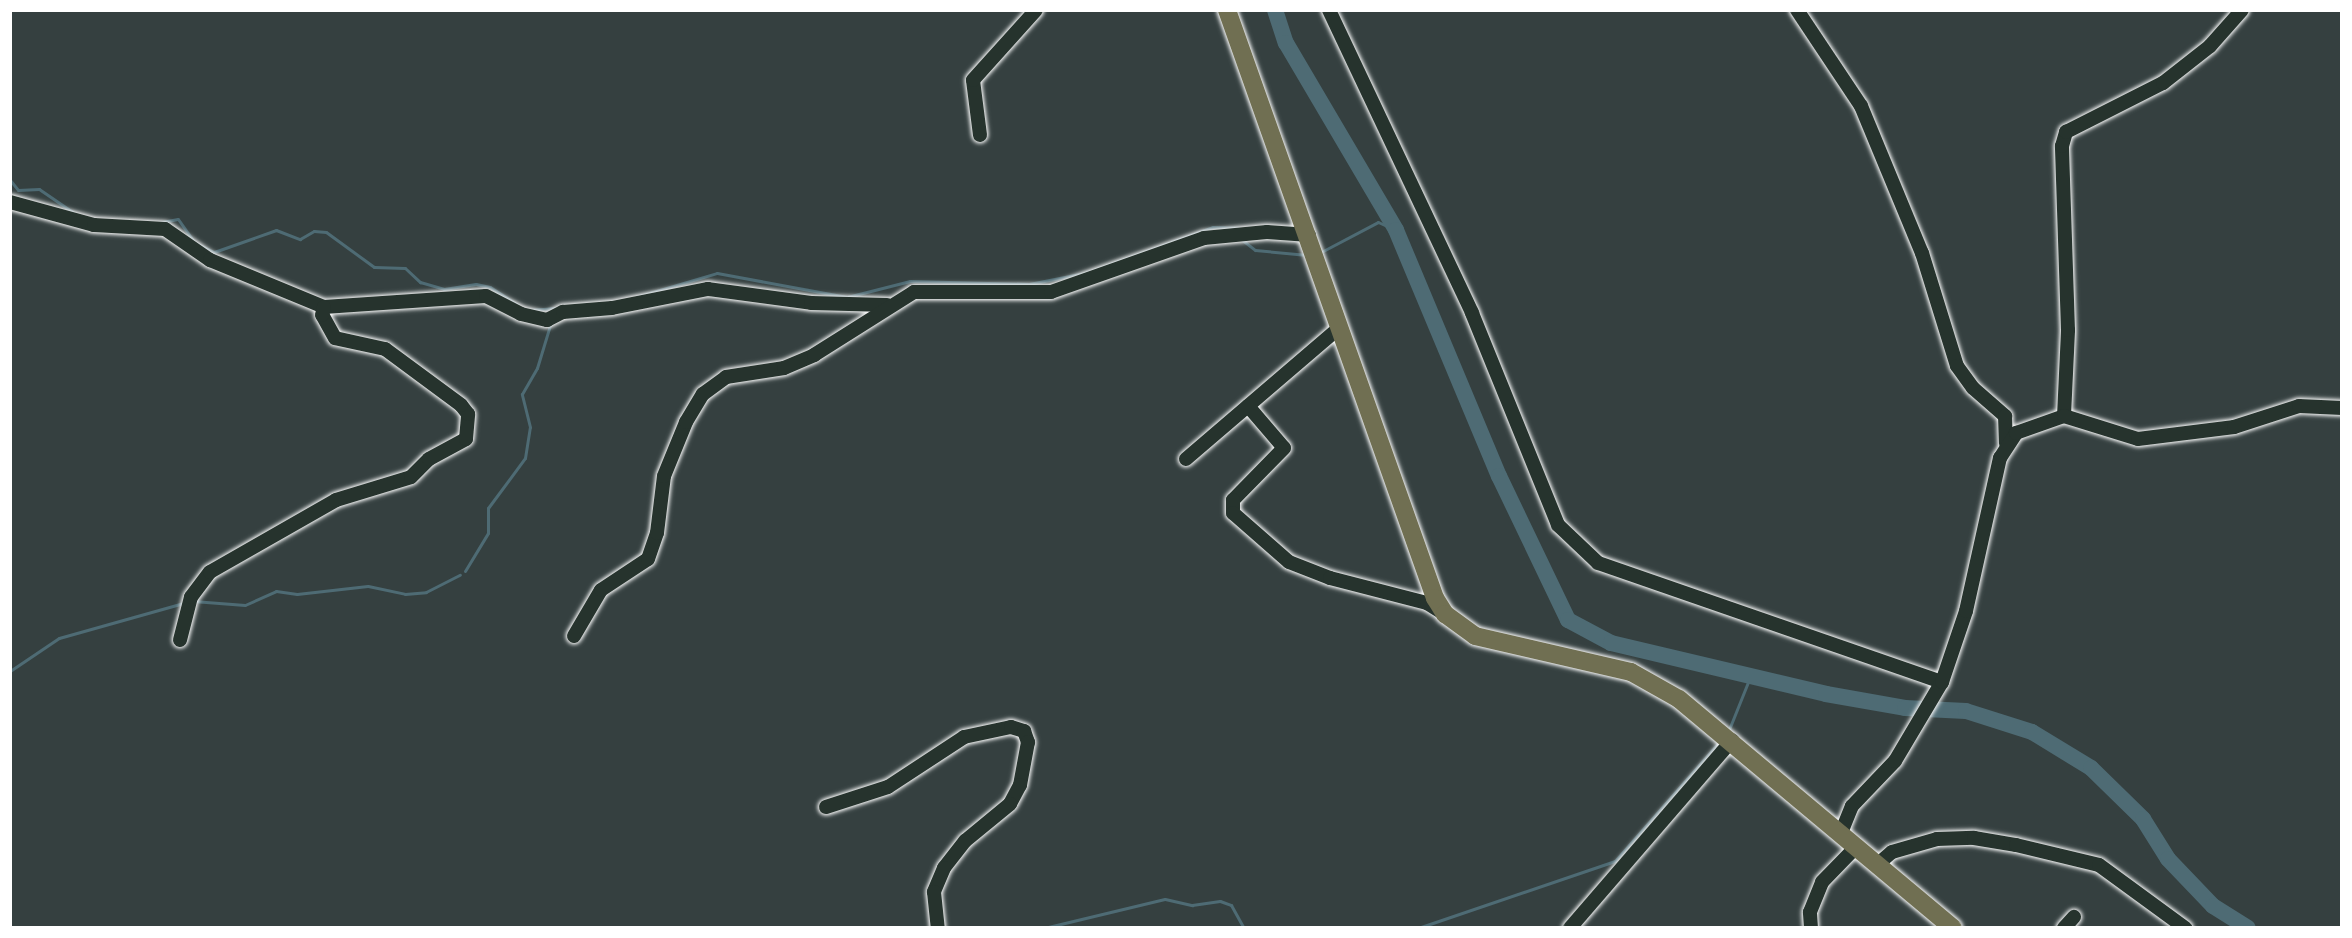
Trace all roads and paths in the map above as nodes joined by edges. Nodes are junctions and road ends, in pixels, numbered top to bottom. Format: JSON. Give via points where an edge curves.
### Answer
{"nodes":[{"id":1,"x":1036,"y":10,"type":"edge"},
{"id":2,"x":1227,"y":10,"type":"edge"},
{"id":3,"x":1329,"y":10,"type":"edge"},
{"id":4,"x":1797,"y":10,"type":"edge"},
{"id":5,"x":2242,"y":10,"type":"edge"},
{"id":6,"x":980,"y":135,"type":"dead end"},
{"id":7,"x":10,"y":202,"type":"edge"},
{"id":8,"x":1309,"y":235,"type":"junction"},
{"id":9,"x":887,"y":305,"type":"junction"},
{"id":10,"x":324,"y":307,"type":"junction"},
{"id":11,"x":1339,"y":328,"type":"junction"},
{"id":12,"x":1248,"y":406,"type":"junction"},
{"id":13,"x":2342,"y":408,"type":"edge"},
{"id":14,"x":2064,"y":416,"type":"junction"},
{"id":15,"x":2006,"y":443,"type":"junction"},
{"id":16,"x":1186,"y":459,"type":"dead end"},
{"id":17,"x":1445,"y":614,"type":"junction"},
{"id":18,"x":574,"y":636,"type":"dead end"},
{"id":19,"x":180,"y":640,"type":"dead end"},
{"id":20,"x":1940,"y":685,"type":"junction"},
{"id":21,"x":1728,"y":736,"type":"junction"},
{"id":22,"x":826,"y":807,"type":"dead end"},
{"id":23,"x":1841,"y":833,"type":"junction"},
{"id":24,"x":1857,"y":846,"type":"junction"},
{"id":25,"x":1878,"y":864,"type":"junction"},
{"id":26,"x":938,"y":927,"type":"edge"},
{"id":27,"x":1570,"y":927,"type":"edge"},
{"id":28,"x":1811,"y":927,"type":"edge"},
{"id":29,"x":1953,"y":927,"type":"edge"},
{"id":30,"x":2185,"y":927,"type":"edge"}],
"edges":[{"from":1,"to":6,"type":"street","via":[[973,80]]},
{"from":2,"to":8,"type":"main road"},
{"from":3,"to":20,"type":"street","via":[[1476,322],[1558,525],[1599,563]]},
{"from":4,"to":15,"type":"street","via":[[1860,106],[1922,253],[1957,366],[1973,388],[2005,416]]},
{"from":5,"to":14,"type":"street","via":[[2210,46],[2163,83],[2066,132],[2062,146],[2068,330]]},
{"from":7,"to":10,"type":"street","via":[[94,225],[165,229],[210,260]]},
{"from":8,"to":9,"type":"street","via":[[1267,232],[1204,238],[1051,292],[924,290]]},
{"from":8,"to":11,"type":"main road"},
{"from":9,"to":10,"type":"street","via":[[811,303],[708,289],[682,291],[612,308],[563,312],[547,320],[521,314],[486,296]]},
{"from":9,"to":18,"type":"street","via":[[826,350],[784,368],[726,377],[703,394],[664,476],[657,533],[648,559],[601,590]]},
{"from":10,"to":19,"type":"street","via":[[322,315],[335,338],[385,350],[462,405],[468,414],[466,439],[429,459],[411,477],[336,500],[210,572],[191,597]]},
{"from":11,"to":12,"type":"street"},
{"from":11,"to":17,"type":"main road","via":[[1435,598]]},
{"from":12,"to":16,"type":"street"},
{"from":12,"to":17,"type":"street","via":[[1284,448],[1233,500],[1233,513],[1289,562],[1329,578],[1427,603]]},
{"from":13,"to":14,"type":"street","via":[[2299,406],[2234,426],[2138,439]]},
{"from":14,"to":15,"type":"street","via":[[2025,427]]},
{"from":15,"to":20,"type":"street","via":[[1966,610]]},
{"from":17,"to":21,"type":"main road","via":[[1458,627],[1486,639],[1630,672],[1679,699]]},
{"from":20,"to":23,"type":"street","via":[[1895,761],[1852,806]]},
{"from":21,"to":23,"type":"main road"},
{"from":21,"to":27,"type":"street"},
{"from":22,"to":26,"type":"street","via":[[888,788],[964,737],[1011,728],[1024,732],[1028,742],[1020,785],[1010,804],[965,841],[944,868],[934,892]]},
{"from":23,"to":24,"type":"main road"},
{"from":24,"to":25,"type":"main road"},
{"from":24,"to":28,"type":"street","via":[[1822,882],[1809,912]]},
{"from":25,"to":29,"type":"main road"},
{"from":25,"to":30,"type":"street","via":[[1892,852],[1937,839],[1974,838],[2016,845],[2099,865]]}]}
